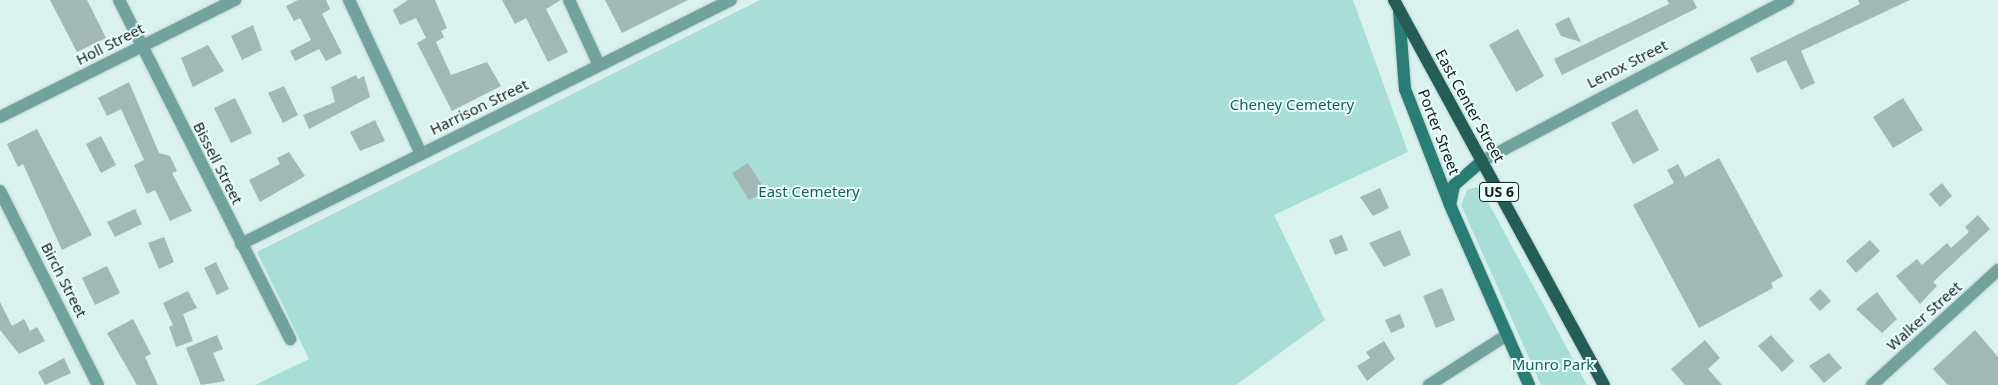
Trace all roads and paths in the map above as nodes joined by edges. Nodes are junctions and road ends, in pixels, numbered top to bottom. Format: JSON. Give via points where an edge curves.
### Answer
{"nodes":[{"id":1,"x":118,"y":0,"type":"edge"},
{"id":2,"x":235,"y":0,"type":"edge"},
{"id":3,"x":349,"y":0,"type":"edge"},
{"id":4,"x":569,"y":0,"type":"edge"},
{"id":5,"x":731,"y":0,"type":"edge"},
{"id":6,"x":1788,"y":0,"type":"edge"},
{"id":7,"x":1396,"y":5,"type":"edge"},
{"id":8,"x":142,"y":47,"type":"junction"},
{"id":9,"x":599,"y":65,"type":"junction"},
{"id":10,"x":0,"y":118,"type":"edge"},
{"id":11,"x":421,"y":154,"type":"junction"},
{"id":12,"x":1482,"y":162,"type":"junction"},
{"id":13,"x":0,"y":190,"type":"edge"},
{"id":14,"x":1450,"y":205,"type":"junction"},
{"id":15,"x":241,"y":244,"type":"junction"},
{"id":16,"x":1998,"y":270,"type":"edge"},
{"id":17,"x":1507,"y":335,"type":"junction"},
{"id":18,"x":290,"y":339,"type":"dead end"},
{"id":19,"x":98,"y":385,"type":"edge"},
{"id":20,"x":1429,"y":385,"type":"edge"},
{"id":21,"x":1529,"y":385,"type":"edge"},
{"id":22,"x":1604,"y":385,"type":"edge"},
{"id":23,"x":1872,"y":385,"type":"edge"}],
"edges":[{"from":1,"to":8,"type":"street","name":"Bissell Street"},
{"from":2,"to":8,"type":"street","name":"Holl Street"},
{"from":3,"to":11,"type":"street"},
{"from":4,"to":9,"type":"street"},
{"from":5,"to":9,"type":"street","name":"Harrison Street"},
{"from":6,"to":12,"type":"street","name":"Lenox Street"},
{"from":7,"to":12,"type":"main road","name":"East Center Street","number":"US 6"},
{"from":7,"to":14,"type":"street","name":"Porter Street","via":[[1405,89]]},
{"from":8,"to":10,"type":"street","name":"Holl Street"},
{"from":8,"to":15,"type":"street","name":"Bissell Street"},
{"from":9,"to":11,"type":"street","name":"Harrison Street"},
{"from":11,"to":15,"type":"street","name":"Harrison Street"},
{"from":12,"to":14,"type":"street","name":"Porter Street","via":[[1454,185]]},
{"from":12,"to":22,"type":"main road","name":"East Center Street","number":"US 6"},
{"from":13,"to":19,"type":"street","name":"Birch Street"},
{"from":14,"to":17,"type":"street","name":"Porter Street"},
{"from":15,"to":18,"type":"street","name":"Bissell Street"},
{"from":16,"to":23,"type":"street","name":"Walker Street"},
{"from":17,"to":20,"type":"street"},
{"from":17,"to":21,"type":"street","name":"Porter Street"}]}
